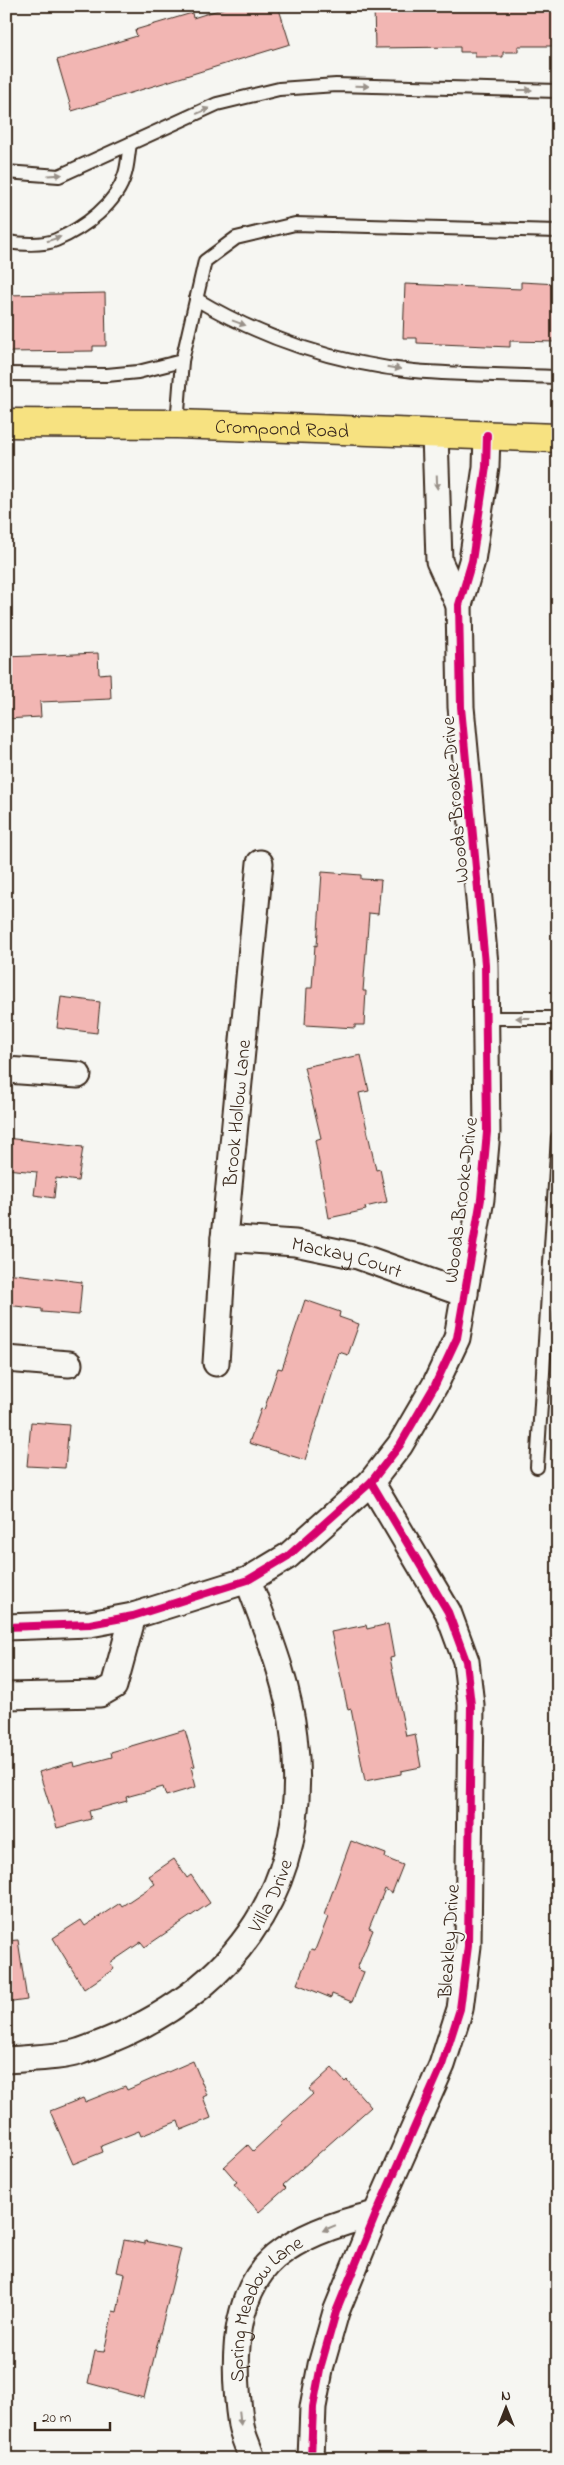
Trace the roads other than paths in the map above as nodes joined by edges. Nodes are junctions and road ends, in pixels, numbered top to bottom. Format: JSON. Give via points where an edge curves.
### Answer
{"nodes":[{"id":1,"x":558,"y":91,"type":"edge"},
{"id":2,"x":130,"y":144,"type":"junction"},
{"id":3,"x":6,"y":172,"type":"edge"},
{"id":4,"x":558,"y":231,"type":"edge"},
{"id":5,"x":6,"y":242,"type":"edge"},
{"id":6,"x":196,"y":299,"type":"junction"},
{"id":7,"x":182,"y":361,"type":"junction"},
{"id":8,"x":6,"y":374,"type":"edge"},
{"id":9,"x":558,"y":377,"type":"edge"},
{"id":10,"x":6,"y":423,"type":"edge"},
{"id":11,"x":177,"y":424,"type":"junction"},
{"id":12,"x":435,"y":434,"type":"junction"},
{"id":13,"x":487,"y":435,"type":"junction"},
{"id":14,"x":558,"y":438,"type":"edge"},
{"id":15,"x":459,"y":605,"type":"junction"},
{"id":16,"x":260,"y":863,"type":"dead end"},
{"id":17,"x":487,"y":1018,"type":"junction"},
{"id":18,"x":558,"y":1018,"type":"edge"},
{"id":19,"x":6,"y":1070,"type":"edge"},
{"id":20,"x":78,"y":1075,"type":"dead end"},
{"id":21,"x":558,"y":1137,"type":"edge"},
{"id":22,"x":224,"y":1238,"type":"junction"},
{"id":23,"x":466,"y":1294,"type":"junction"},
{"id":24,"x":6,"y":1359,"type":"edge"},
{"id":25,"x":216,"y":1363,"type":"dead end"},
{"id":26,"x":69,"y":1364,"type":"dead end"},
{"id":27,"x":538,"y":1467,"type":"dead end"},
{"id":28,"x":371,"y":1482,"type":"junction"},
{"id":29,"x":248,"y":1580,"type":"junction"},
{"id":30,"x":133,"y":1616,"type":"junction"},
{"id":31,"x":6,"y":1627,"type":"edge"},
{"id":32,"x":6,"y":1696,"type":"edge"},
{"id":33,"x":6,"y":2060,"type":"edge"},
{"id":34,"x":376,"y":2214,"type":"junction"},
{"id":35,"x":252,"y":2459,"type":"edge"},
{"id":36,"x":311,"y":2459,"type":"edge"}],
"edges":[{"from":2,"to":1,"type":"lane","one_way":true,"via":[[218,104],[279,89],[336,85]]},
{"from":3,"to":2,"type":"lane","one_way":true,"via":[[59,176]]},
{"from":5,"to":2,"type":"lane","one_way":true,"via":[[21,244],[55,240],[88,221],[111,202],[125,176]]},
{"from":4,"to":6,"type":"lane","via":[[296,224],[236,238],[205,261]]},
{"from":6,"to":7,"type":"lane"},
{"from":6,"to":9,"type":"lane","one_way":true,"via":[[229,319],[320,354],[413,371]]},
{"from":7,"to":8,"type":"lane","via":[[138,372]]},
{"from":7,"to":11,"type":"lane"},
{"from":10,"to":11,"type":"main road","name":"Crompond Road"},
{"from":11,"to":12,"type":"main road","name":"Crompond Road"},
{"from":12,"to":13,"type":"main road","name":"Crompond Road"},
{"from":12,"to":15,"type":"street","name":"Woods Brooke Drive","one_way":true,"via":[[440,561]]},
{"from":13,"to":14,"type":"main road","name":"Crompond Road"},
{"from":13,"to":15,"type":"street","name":"Woods Brooke Drive","via":[[486,467],[472,561]]},
{"from":15,"to":17,"type":"street","name":"Woods Brooke Drive","via":[[461,707],[485,964]]},
{"from":16,"to":22,"type":"street","name":"Brook Hollow Lane"},
{"from":18,"to":17,"type":"lane","one_way":true},
{"from":17,"to":23,"type":"street","name":"Woods Brooke Drive","via":[[487,1132],[481,1199]]},
{"from":19,"to":20,"type":"street"},
{"from":21,"to":27,"type":"lane"},
{"from":22,"to":23,"type":"street","name":"Mackay Court","via":[[294,1243],[358,1256]]},
{"from":22,"to":25,"type":"street","name":"Brook Hollow Lane"},
{"from":23,"to":28,"type":"street","name":"Woods Brooke Drive","via":[[457,1338],[435,1385],[400,1445]]},
{"from":24,"to":26,"type":"street"},
{"from":28,"to":29,"type":"street","name":"Woods Brooke Drive","via":[[288,1556]]},
{"from":28,"to":34,"type":"street","name":"Bleakley Drive","via":[[448,1612],[466,1662],[471,1705],[468,1946],[460,2009],[442,2065]]},
{"from":29,"to":30,"type":"street","name":"Woods Brooke Drive"},
{"from":29,"to":33,"type":"street","name":"Villa Drive","via":[[283,1675],[294,1736],[297,1787],[292,1834],[283,1873],[263,1916],[235,1954],[204,1985],[147,2023],[80,2052]]},
{"from":30,"to":31,"type":"street","name":"Woods Brooke Drive","via":[[90,1624]]},
{"from":30,"to":32,"type":"street","via":[[114,1686],[100,1694]]},
{"from":34,"to":35,"type":"street","name":"Spring Meadow Lane","one_way":true,"via":[[345,2221],[302,2239],[275,2258],[256,2280],[240,2321],[237,2376],[242,2428]]},
{"from":34,"to":36,"type":"street","name":"Bleakley Drive","via":[[336,2312],[321,2365],[313,2407]]}]}
